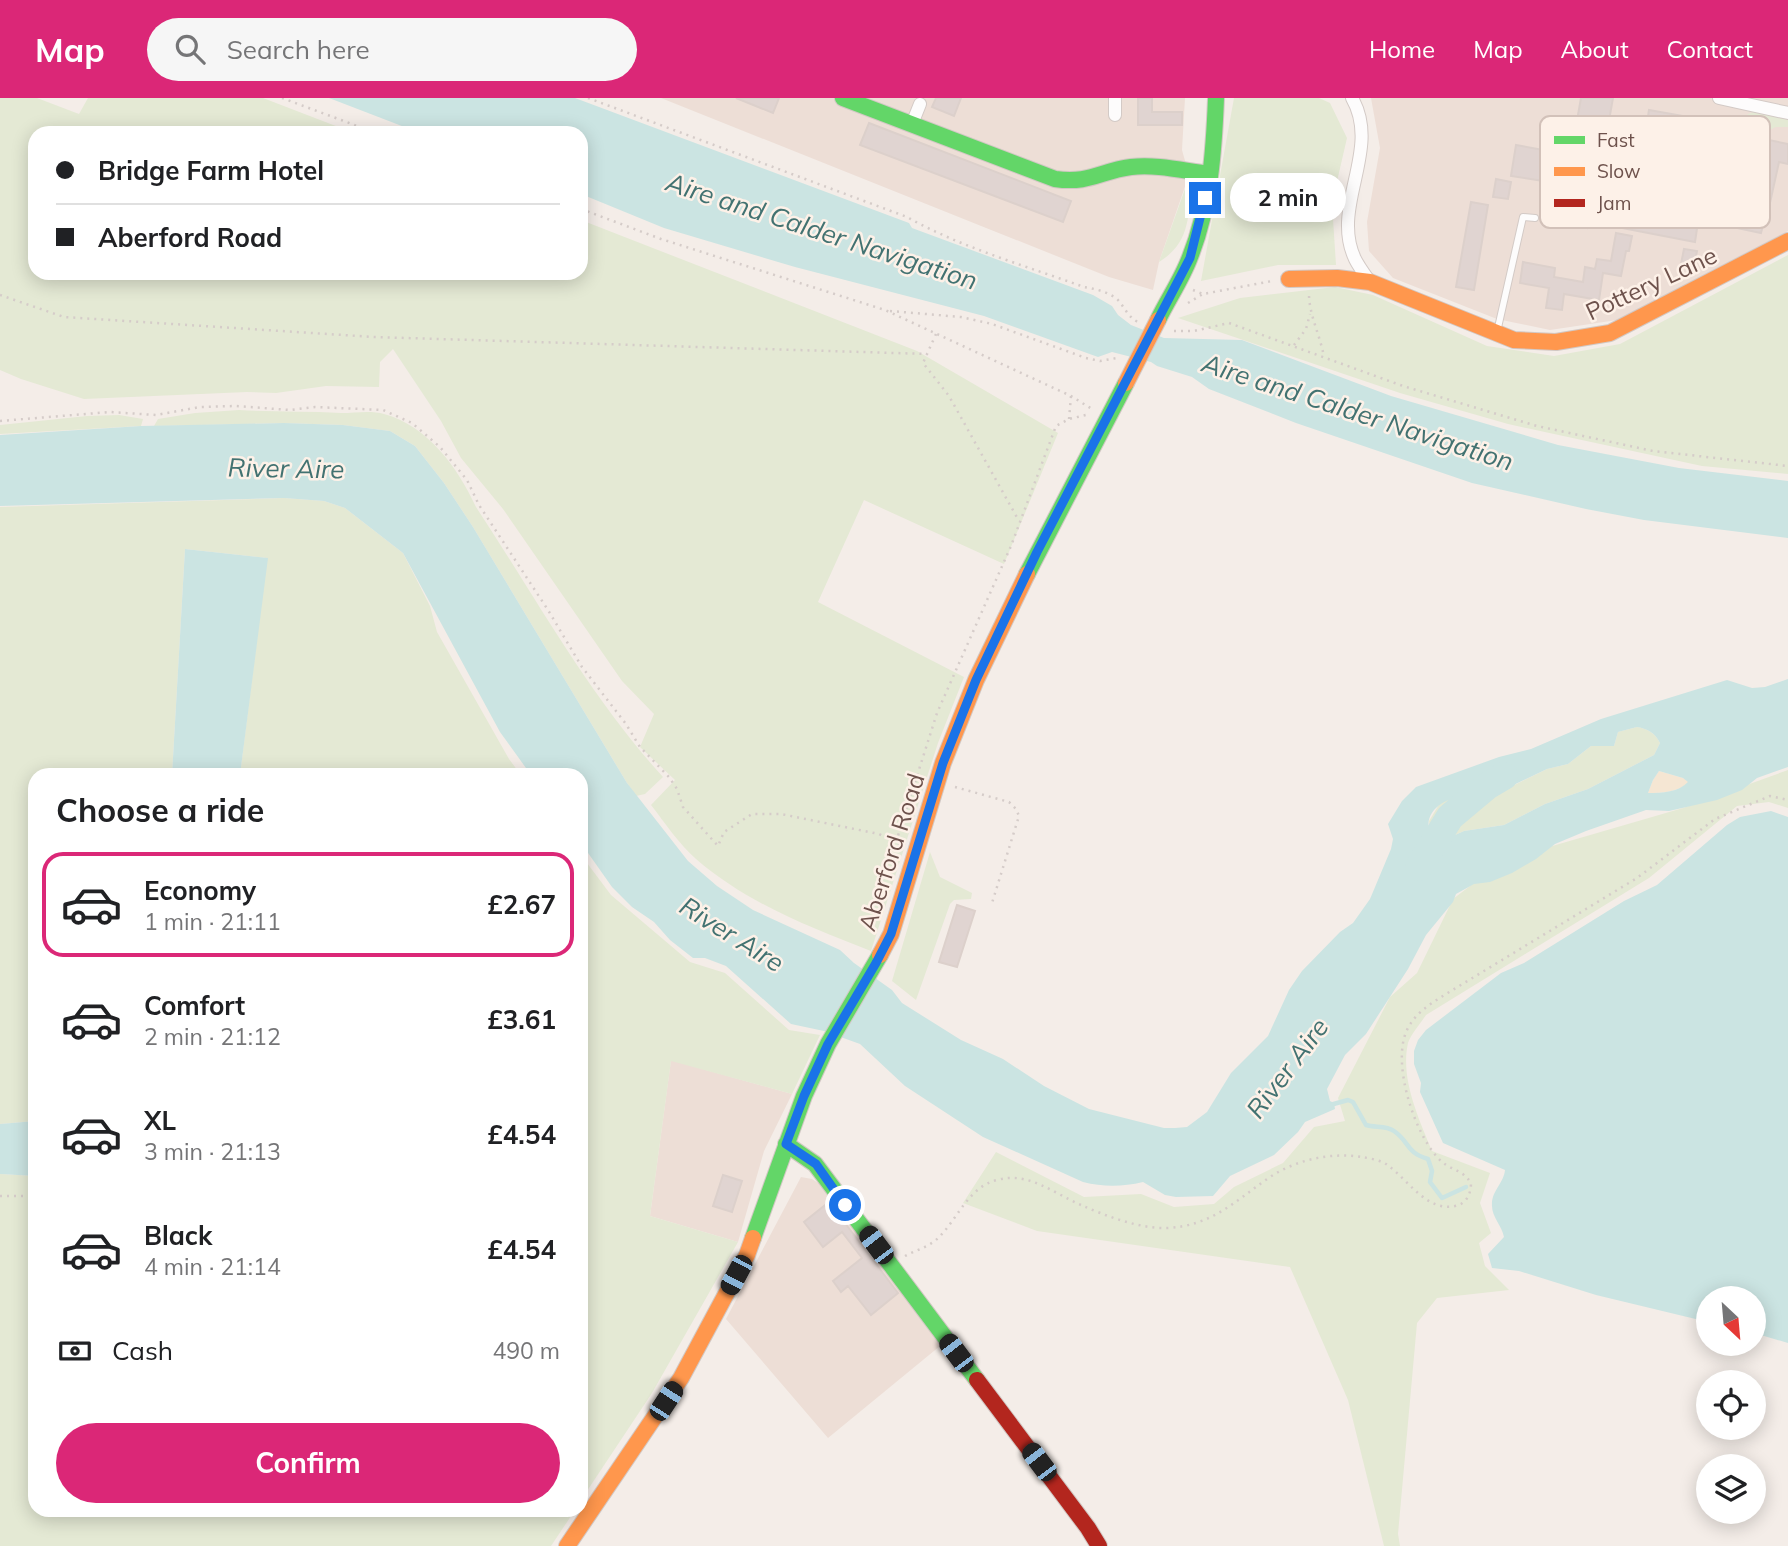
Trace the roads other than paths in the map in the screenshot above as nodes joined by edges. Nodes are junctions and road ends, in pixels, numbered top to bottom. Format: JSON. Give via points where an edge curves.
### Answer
{"nodes":[{"id":1,"x":843,"y":98,"type":"edge"},
{"id":2,"x":1115,"y":98,"type":"edge"},
{"id":3,"x":1216,"y":98,"type":"edge"},
{"id":4,"x":1719,"y":98,"type":"edge"},
{"id":5,"x":1354,"y":99,"type":"edge"},
{"id":6,"x":920,"y":104,"type":"dead end"},
{"id":7,"x":1788,"y":113,"type":"edge"},
{"id":8,"x":1115,"y":116,"type":"dead end"},
{"id":9,"x":912,"y":124,"type":"junction"},
{"id":10,"x":1209,"y":174,"type":"junction"},
{"id":11,"x":1535,"y":218,"type":"dead end"},
{"id":12,"x":1788,"y":242,"type":"edge"},
{"id":13,"x":1289,"y":279,"type":"road end"},
{"id":14,"x":1370,"y":282,"type":"junction"},
{"id":15,"x":1496,"y":334,"type":"junction"},
{"id":16,"x":786,"y":1144,"type":"junction"},
{"id":17,"x":588,"y":1515,"type":"edge"},
{"id":18,"x":586,"y":1517,"type":"edge"},
{"id":19,"x":567,"y":1546,"type":"edge"},
{"id":20,"x":1099,"y":1546,"type":"edge"}],
"edges":[{"from":1,"to":9,"type":"main road"},
{"from":2,"to":8,"type":"street"},
{"from":3,"to":10,"type":"main road"},
{"from":4,"to":7,"type":"street"},
{"from":5,"to":14,"type":"street","via":[[1363,132],[1350,205],[1350,242]]},
{"from":6,"to":9,"type":"street"},
{"from":9,"to":10,"type":"main road","via":[[1075,183],[1133,166]]},
{"from":10,"to":16,"type":"main road","name":"Aberford Road","bridge":true,"via":[[1190,258],[1151,323],[1126,383],[976,680],[937,783],[891,934],[828,1044]]},
{"from":11,"to":15,"type":"lane","via":[[1523,217]]},
{"from":12,"to":15,"type":"main road","name":"Pottery Lane","via":[[1610,333],[1537,343]]},
{"from":13,"to":14,"type":"main road","name":"Pottery Lane"},
{"from":14,"to":15,"type":"main road","name":"Pottery Lane"},
{"from":16,"to":17,"type":"main road","name":"Aberford Road","via":[[747,1255],[687,1367]]},
{"from":16,"to":20,"type":"main road","via":[[816,1164]]},
{"from":18,"to":19,"type":"main road","name":"Aberford Road"}]}
